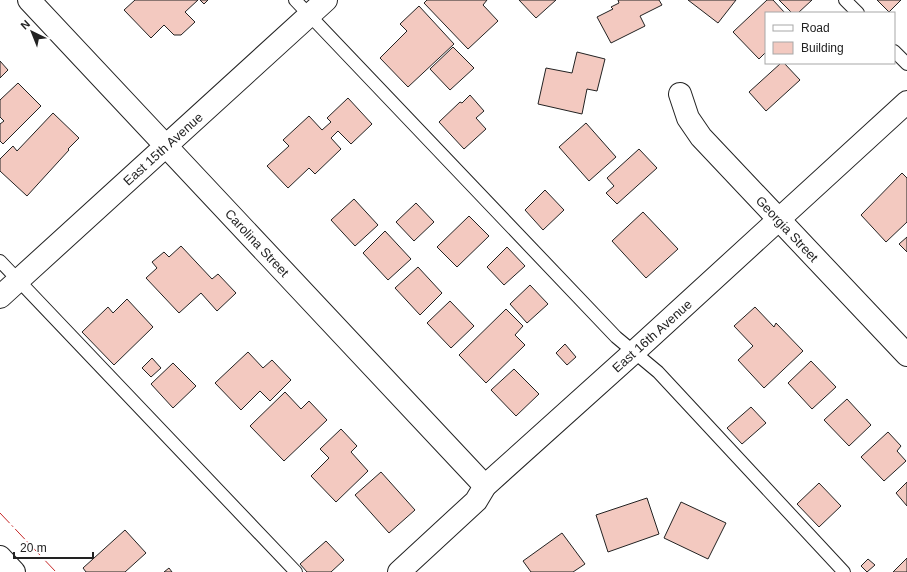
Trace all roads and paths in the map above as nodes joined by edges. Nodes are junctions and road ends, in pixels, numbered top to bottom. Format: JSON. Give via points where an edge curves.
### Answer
{"nodes":[{"id":1,"x":29,"y":0,"type":"edge"},
{"id":2,"x":326,"y":0,"type":"edge"},
{"id":3,"x":845,"y":0,"type":"edge"},
{"id":4,"x":302,"y":8,"type":"edge"},
{"id":5,"x":857,"y":12,"type":"edge"},
{"id":6,"x":895,"y":52,"type":"edge"},
{"id":7,"x":907,"y":64,"type":"edge"},
{"id":8,"x":680,"y":94,"type":"dead end"},
{"id":9,"x":907,"y":102,"type":"edge"},
{"id":10,"x":166,"y":146,"type":"junction"},
{"id":11,"x":779,"y":221,"type":"junction"},
{"id":12,"x":0,"y":261,"type":"edge"},
{"id":13,"x":19,"y":280,"type":"junction"},
{"id":14,"x":0,"y":297,"type":"edge"},
{"id":15,"x":634,"y":352,"type":"junction"},
{"id":16,"x":907,"y":356,"type":"edge"},
{"id":17,"x":485,"y":486,"type":"junction"},
{"id":18,"x":0,"y":557,"type":"edge"},
{"id":19,"x":14,"y":572,"type":"edge"},
{"id":20,"x":296,"y":572,"type":"edge"},
{"id":21,"x":399,"y":572,"type":"edge"},
{"id":22,"x":844,"y":572,"type":"edge"}],
"edges":[{"from":1,"to":10,"type":"street","name":"Carolina Street"},
{"from":2,"to":4,"type":"street","name":"East 15th Avenue"},
{"from":3,"to":5,"type":"lane"},
{"from":4,"to":10,"type":"street","name":"East 15th Avenue"},
{"from":4,"to":15,"type":"lane","via":[[616,337]]},
{"from":6,"to":7,"type":"lane"},
{"from":8,"to":11,"type":"street","name":"Georgia Street","via":[[686,113],[697,131]]},
{"from":9,"to":11,"type":"street","name":"East 16th Avenue"},
{"from":10,"to":13,"type":"street","name":"East 15th Avenue"},
{"from":10,"to":17,"type":"street","name":"Carolina Street"},
{"from":11,"to":15,"type":"street","name":"East 16th Avenue"},
{"from":11,"to":16,"type":"street","name":"Georgia Street"},
{"from":12,"to":13,"type":"lane"},
{"from":13,"to":14,"type":"street","name":"East 15th Avenue"},
{"from":13,"to":20,"type":"lane"},
{"from":15,"to":17,"type":"street","name":"East 16th Avenue"},
{"from":15,"to":22,"type":"lane","via":[[658,372]]},
{"from":17,"to":21,"type":"street","name":"East 16th Avenue","via":[[476,501]]},
{"from":18,"to":19,"type":"street"}]}
